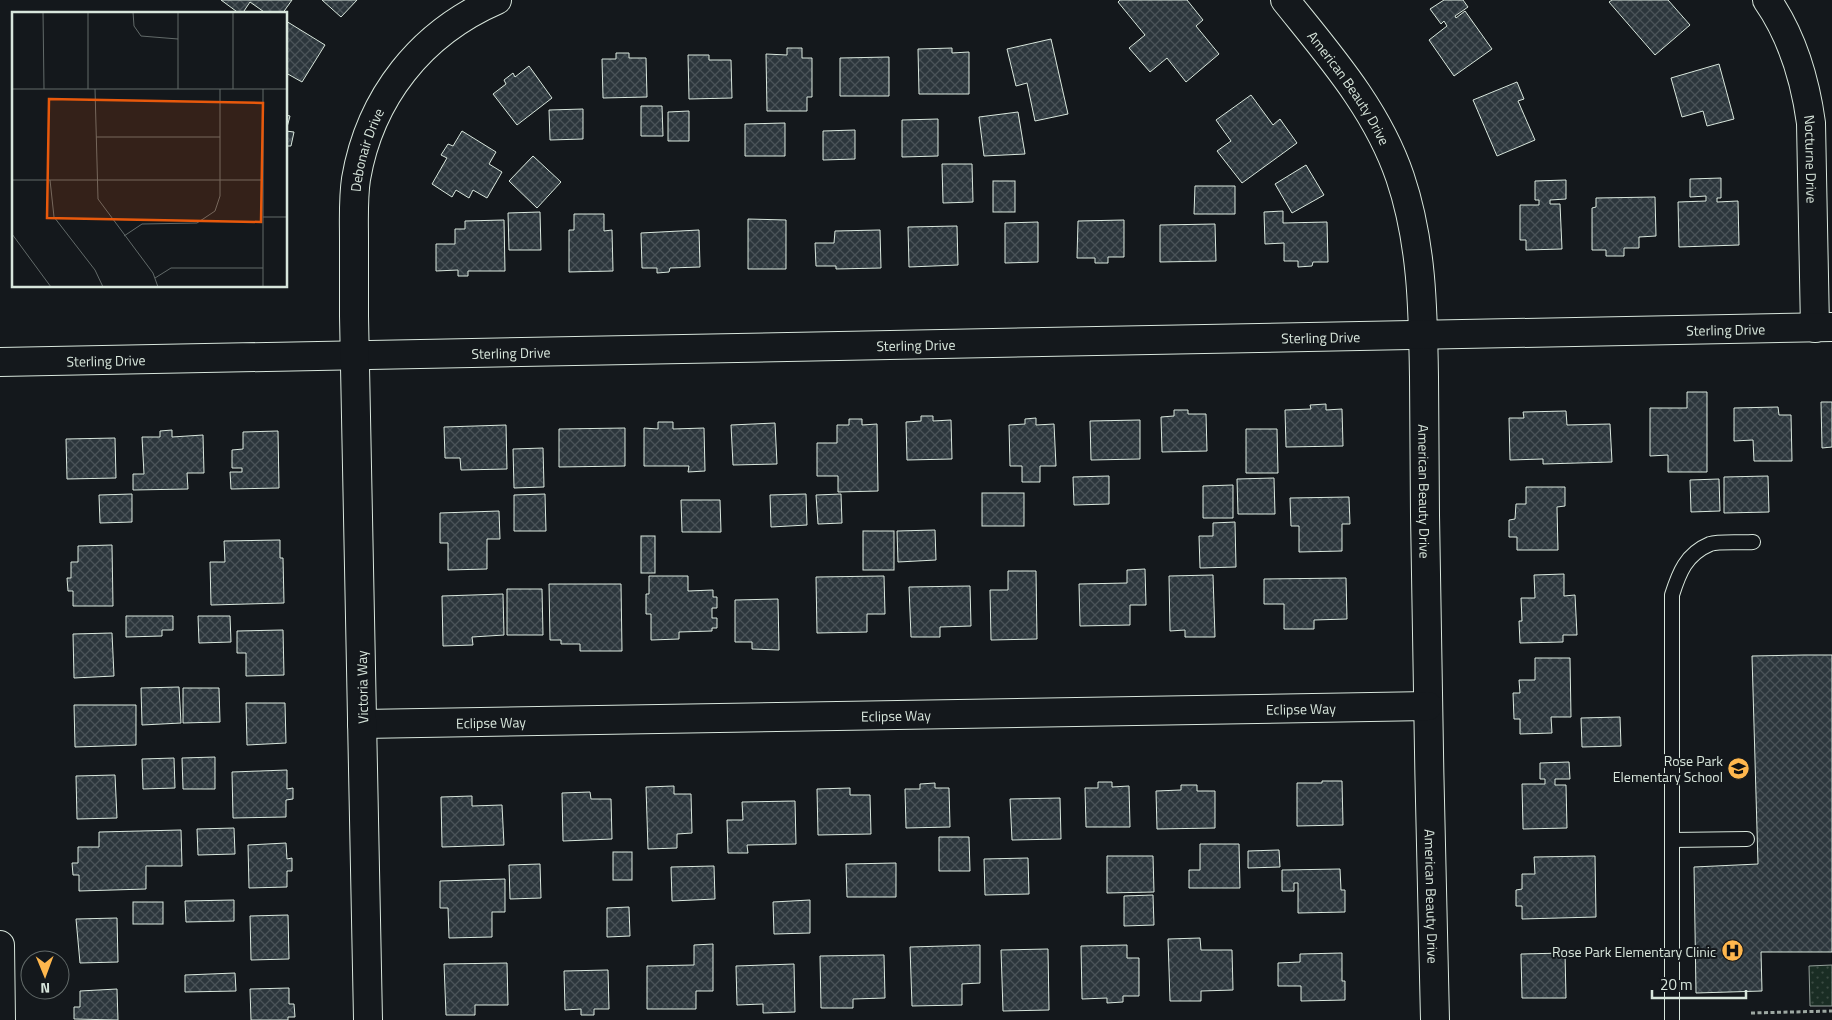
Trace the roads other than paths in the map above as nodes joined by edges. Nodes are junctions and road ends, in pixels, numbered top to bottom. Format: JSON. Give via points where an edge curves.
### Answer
{"nodes":[{"id":1,"x":497,"y":0,"type":"edge"},
{"id":2,"x":1285,"y":0,"type":"edge"},
{"id":3,"x":1767,"y":0,"type":"edge"},
{"id":4,"x":1824,"y":328,"type":"edge"},
{"id":5,"x":1423,"y":335,"type":"junction"},
{"id":6,"x":356,"y":355,"type":"junction"},
{"id":7,"x":0,"y":362,"type":"edge"},
{"id":8,"x":1753,"y":542,"type":"dead end"},
{"id":9,"x":1428,"y":706,"type":"junction"},
{"id":10,"x":362,"y":724,"type":"junction"},
{"id":11,"x":1672,"y":840,"type":"junction"},
{"id":12,"x":1747,"y":840,"type":"dead end"},
{"id":13,"x":0,"y":946,"type":"edge"},
{"id":14,"x":1,"y":1020,"type":"edge"},
{"id":15,"x":368,"y":1020,"type":"edge"},
{"id":16,"x":1435,"y":1020,"type":"edge"},
{"id":17,"x":1672,"y":1020,"type":"edge"}],
"edges":[{"from":1,"to":6,"type":"street","name":"Debonair Drive","via":[[445,29],[416,55],[393,84],[375,115],[356,180]]},
{"from":2,"to":5,"type":"street","name":"American Beauty Drive","via":[[1365,104],[1400,176],[1418,254]]},
{"from":3,"to":4,"type":"street","name":"Nocturne Drive","via":[[1789,40],[1807,94]]},
{"from":4,"to":5,"type":"street","name":"Sterling Drive"},
{"from":5,"to":6,"type":"street","name":"Sterling Drive"},
{"from":5,"to":9,"type":"street","name":"American Beauty Drive"},
{"from":6,"to":7,"type":"street","name":"Sterling Drive"},
{"from":6,"to":10,"type":"street","name":"Victoria Way"},
{"from":8,"to":11,"type":"lane","via":[[1711,544],[1691,557],[1680,570],[1672,595]]},
{"from":9,"to":10,"type":"street","name":"Eclipse Way"},
{"from":9,"to":16,"type":"street","name":"American Beauty Drive"},
{"from":10,"to":15,"type":"street","name":"Victoria Way"},
{"from":11,"to":12,"type":"lane"},
{"from":11,"to":17,"type":"lane"},
{"from":13,"to":14,"type":"street"}]}
